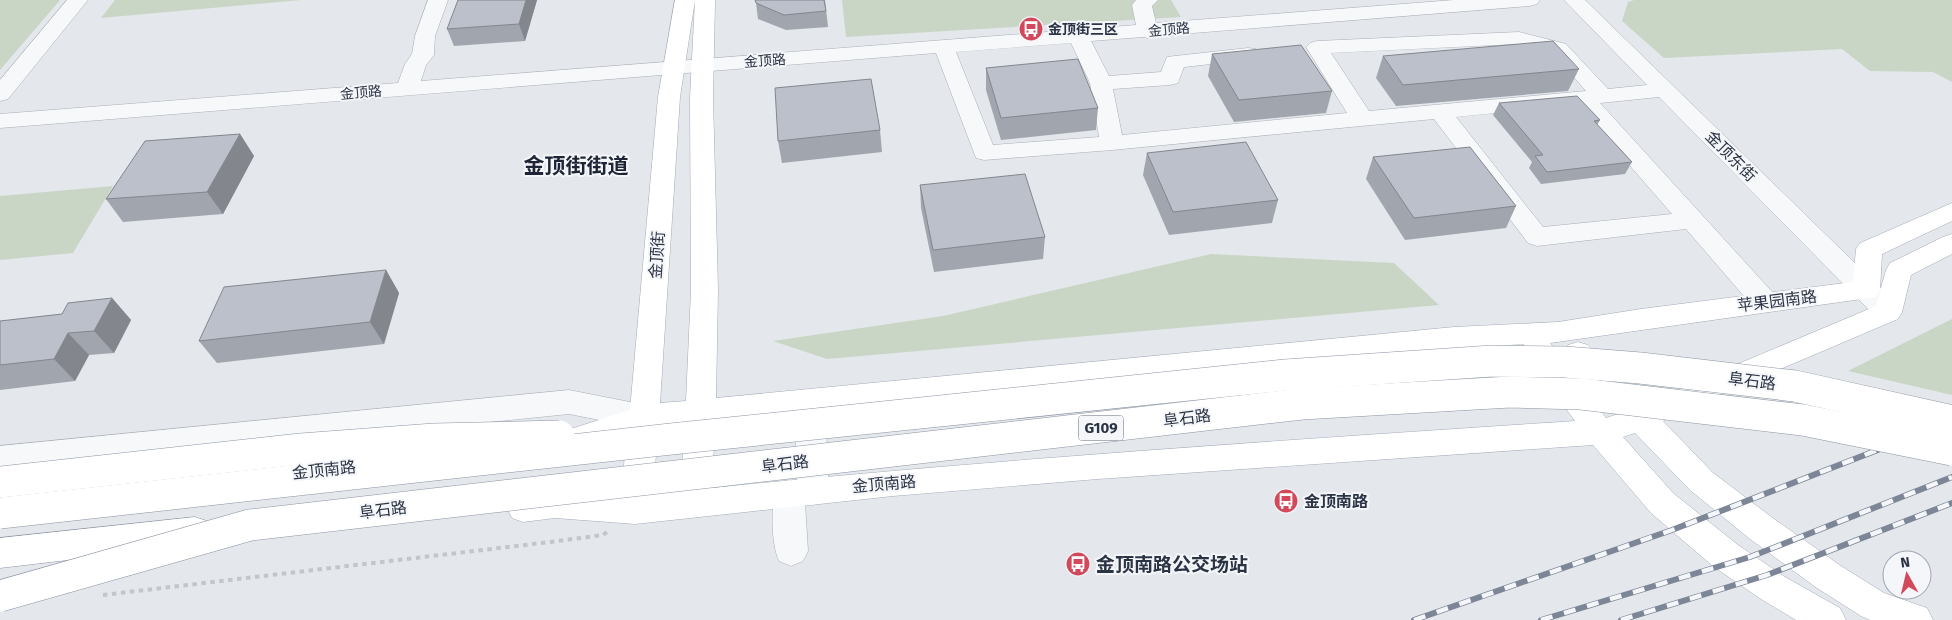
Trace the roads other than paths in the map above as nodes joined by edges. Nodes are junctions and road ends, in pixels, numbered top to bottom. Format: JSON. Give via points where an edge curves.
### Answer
{"nodes":[{"id":1,"x":78,"y":0,"type":"edge"},
{"id":2,"x":438,"y":0,"type":"edge"},
{"id":3,"x":685,"y":0,"type":"edge"},
{"id":4,"x":705,"y":0,"type":"edge"},
{"id":5,"x":1148,"y":0,"type":"edge"},
{"id":6,"x":1530,"y":0,"type":"edge"},
{"id":7,"x":1574,"y":0,"type":"edge"},
{"id":8,"x":1148,"y":32,"type":"junction"},
{"id":9,"x":1079,"y":37,"type":"junction"},
{"id":10,"x":944,"y":47,"type":"junction"},
{"id":11,"x":1270,"y":52,"type":"edge"},
{"id":12,"x":703,"y":65,"type":"junction"},
{"id":13,"x":674,"y":68,"type":"junction"},
{"id":14,"x":1101,"y":83,"type":"junction"},
{"id":15,"x":407,"y":89,"type":"junction"},
{"id":16,"x":1664,"y":90,"type":"junction"},
{"id":17,"x":0,"y":94,"type":"edge"},
{"id":18,"x":1593,"y":97,"type":"junction"},
{"id":19,"x":1440,"y":112,"type":"junction"},
{"id":20,"x":1362,"y":119,"type":"junction"},
{"id":21,"x":0,"y":121,"type":"edge"},
{"id":22,"x":1112,"y":144,"type":"junction"},
{"id":23,"x":1952,"y":211,"type":"edge"},
{"id":24,"x":1692,"y":220,"type":"junction"},
{"id":25,"x":1952,"y":243,"type":"edge"},
{"id":26,"x":1866,"y":290,"type":"junction"},
{"id":27,"x":1765,"y":302,"type":"junction"},
{"id":28,"x":1888,"y":312,"type":"junction"},
{"id":29,"x":1558,"y":332,"type":"junction"},
{"id":30,"x":1527,"y":334,"type":"junction"},
{"id":31,"x":810,"y":400,"type":"junction"},
{"id":32,"x":700,"y":411,"type":"junction"},
{"id":33,"x":644,"y":417,"type":"junction"},
{"id":34,"x":1640,"y":419,"type":"junction"},
{"id":35,"x":1952,"y":421,"type":"edge"},
{"id":36,"x":1600,"y":432,"type":"junction"},
{"id":37,"x":268,"y":433,"type":"junction"},
{"id":38,"x":671,"y":438,"type":"junction"},
{"id":39,"x":1952,"y":450,"type":"edge"},
{"id":40,"x":0,"y":459,"type":"edge"},
{"id":41,"x":0,"y":482,"type":"edge"},
{"id":42,"x":182,"y":486,"type":"junction"},
{"id":43,"x":801,"y":492,"type":"junction"},
{"id":44,"x":696,"y":504,"type":"junction"},
{"id":45,"x":0,"y":506,"type":"edge"},
{"id":46,"x":635,"y":510,"type":"junction"},
{"id":47,"x":0,"y":514,"type":"edge"},
{"id":48,"x":250,"y":526,"type":"junction"},
{"id":49,"x":791,"y":551,"type":"dead end"},
{"id":50,"x":0,"y":553,"type":"edge"},
{"id":51,"x":0,"y":567,"type":"edge"},
{"id":52,"x":0,"y":596,"type":"edge"},
{"id":53,"x":1828,"y":620,"type":"edge"},
{"id":54,"x":1915,"y":620,"type":"edge"}],
"edges":[{"from":1,"to":17,"type":"street"},
{"from":2,"to":15,"type":"street","via":[[425,36],[423,55],[416,64]]},
{"from":3,"to":13,"type":"main road","name":"金顶街"},
{"from":4,"to":12,"type":"main road"},
{"from":5,"to":8,"type":"street","via":[[1142,5]]},
{"from":6,"to":8,"type":"street","name":"金顶路"},
{"from":7,"to":16,"type":"street","name":"金顶东街"},
{"from":8,"to":9,"type":"street","name":"金顶路"},
{"from":9,"to":10,"type":"street","name":"金顶路"},
{"from":9,"to":14,"type":"street"},
{"from":10,"to":12,"type":"street","name":"金顶路"},
{"from":10,"to":22,"type":"street","via":[[984,153]]},
{"from":11,"to":14,"type":"street","via":[[1175,62],[1170,78]]},
{"from":12,"to":13,"type":"street","name":"金顶路"},
{"from":12,"to":32,"type":"main road","via":[[705,264]]},
{"from":13,"to":15,"type":"street","name":"金顶路"},
{"from":13,"to":33,"type":"main road","name":"金顶街"},
{"from":14,"to":22,"type":"street"},
{"from":15,"to":21,"type":"street","name":"金顶路"},
{"from":16,"to":18,"type":"street"},
{"from":16,"to":26,"type":"street","name":"金顶东街"},
{"from":18,"to":19,"type":"street"},
{"from":18,"to":20,"type":"street","via":[[1558,48],[1519,38],[1308,48]]},
{"from":18,"to":24,"type":"street"},
{"from":19,"to":20,"type":"street"},
{"from":19,"to":24,"type":"street","via":[[1537,237]]},
{"from":20,"to":22,"type":"street"},
{"from":23,"to":26,"type":"main road","via":[[1869,249]]},
{"from":24,"to":27,"type":"street"},
{"from":25,"to":28,"type":"main road","via":[[1899,270]]},
{"from":26,"to":27,"type":"main road","name":"苹果园南路"},
{"from":26,"to":28,"type":"street","name":"金顶东街"},
{"from":27,"to":29,"type":"main road","name":"苹果园南路"},
{"from":28,"to":34,"type":"main road"},
{"from":29,"to":30,"type":"main road","name":"金顶南路"},
{"from":29,"to":34,"type":"main road"},
{"from":30,"to":31,"type":"main road","name":"金顶南路","via":[[1444,339]]},
{"from":30,"to":36,"type":"main road"},
{"from":31,"to":32,"type":"main road","name":"金顶南路"},
{"from":31,"to":43,"type":"street"},
{"from":32,"to":33,"type":"main road","name":"金顶南路"},
{"from":32,"to":44,"type":"main road"},
{"from":33,"to":37,"type":"street","name":"金顶南路","via":[[569,402]]},
{"from":33,"to":42,"type":"main road","name":"金顶南路","via":[[563,443]]},
{"from":33,"to":46,"type":"main road","name":"金顶街"},
{"from":34,"to":36,"type":"main road","name":"金顶南路"},
{"from":34,"to":54,"type":"main road","via":[[1701,481],[1762,529],[1874,605]]},
{"from":35,"to":38,"type":"main road","name":"阜石路","number":"G109","bridge":true,"via":[[1795,386],[1640,368],[1492,361],[1285,375]]},
{"from":36,"to":43,"type":"main road","name":"金顶南路","via":[[1098,466]]},
{"from":36,"to":53,"type":"main road","via":[[1662,503],[1726,556]]},
{"from":37,"to":40,"type":"street","name":"金顶南路"},
{"from":37,"to":42,"type":"street"},
{"from":38,"to":41,"type":"main road","bridge":true,"via":[[546,435],[434,439],[300,449]]},
{"from":38,"to":47,"type":"main road","name":"阜石路","bridge":true},
{"from":39,"to":48,"type":"main road","name":"阜石路","number":"G109","bridge":true,"via":[[1794,418],[1581,394],[1510,392],[1302,404]]},
{"from":42,"to":45,"type":"main road","name":"金顶南路"},
{"from":43,"to":44,"type":"main road","name":"金顶南路"},
{"from":43,"to":49,"type":"street"},
{"from":44,"to":46,"type":"main road","name":"金顶南路"},
{"from":46,"to":51,"type":"main road","name":"金顶南路","via":[[555,504]]},
{"from":48,"to":50,"type":"main road","name":"阜石路","bridge":true},
{"from":48,"to":52,"type":"main road","bridge":true}]}
